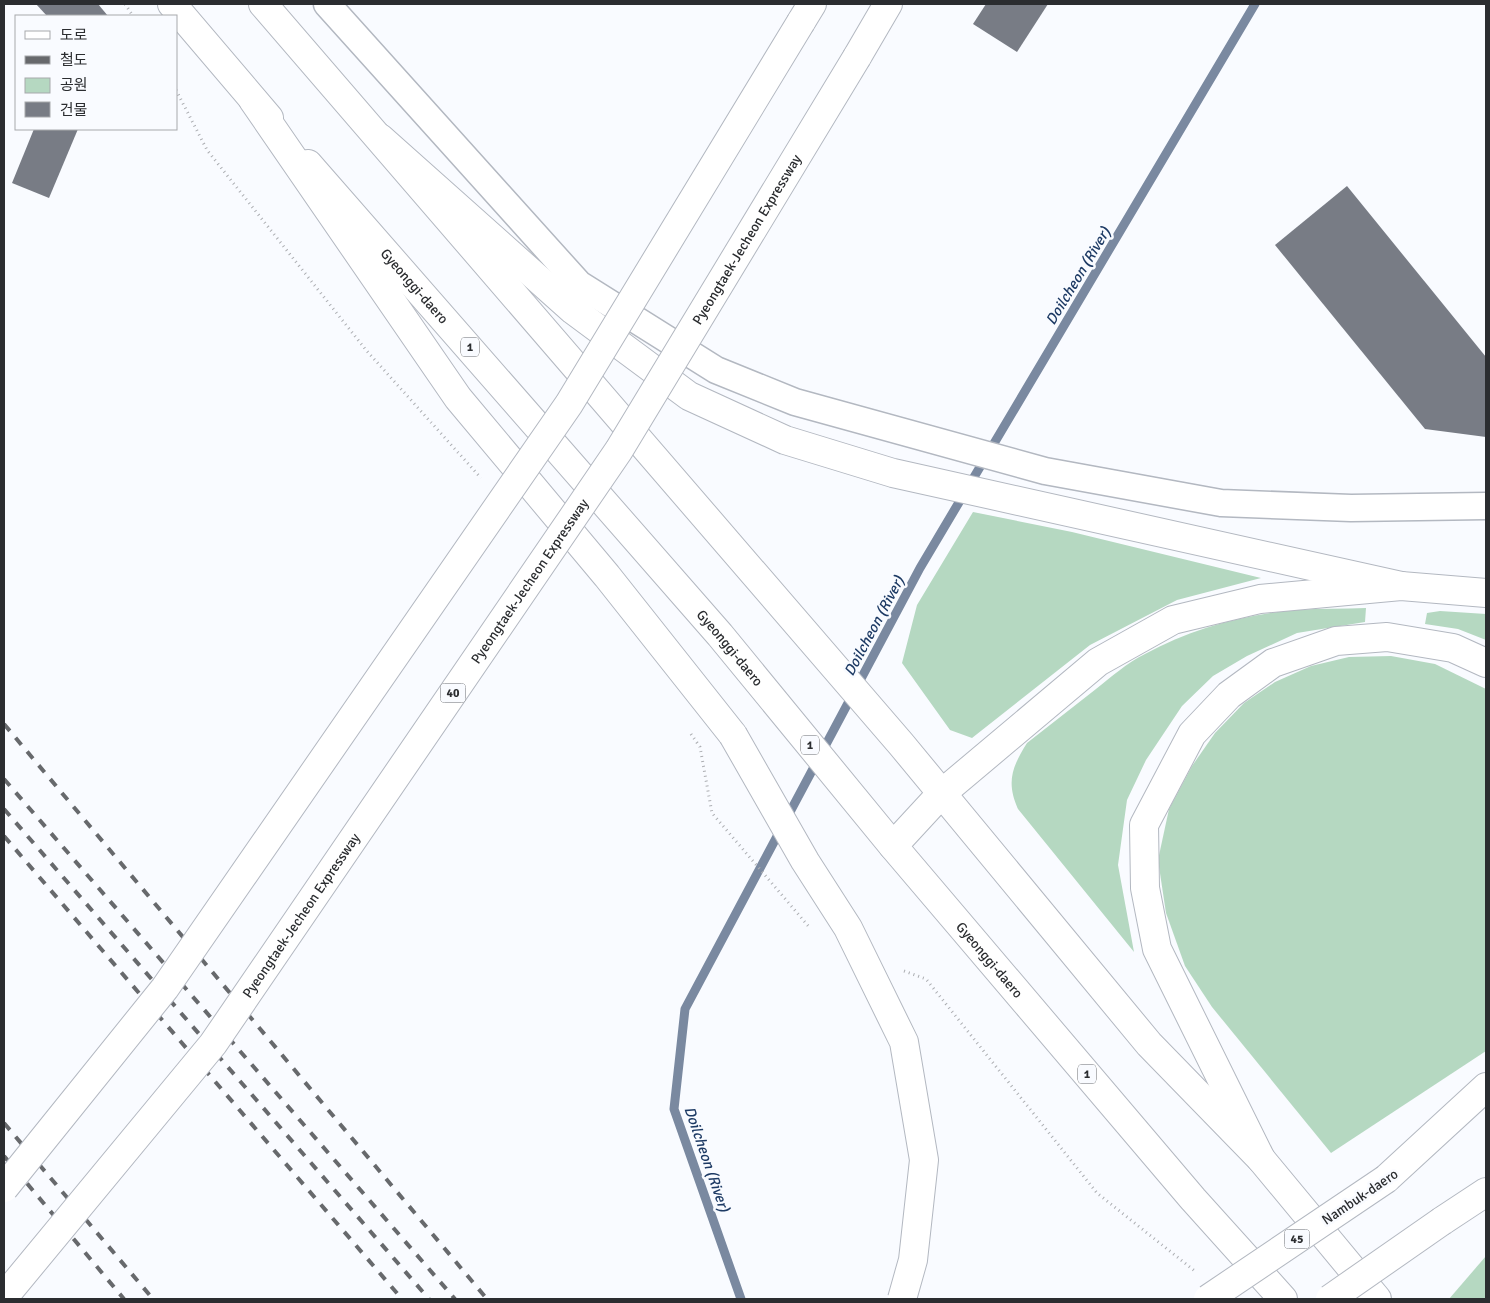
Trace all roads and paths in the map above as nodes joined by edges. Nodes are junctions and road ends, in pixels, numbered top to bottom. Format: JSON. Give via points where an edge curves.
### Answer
{"nodes":[{"id":1,"x":125,"y":4,"type":"edge"},
{"id":2,"x":172,"y":4,"type":"edge"},
{"id":3,"x":263,"y":4,"type":"edge"},
{"id":4,"x":327,"y":4,"type":"edge"},
{"id":5,"x":888,"y":4,"type":"edge"},
{"id":6,"x":806,"y":13,"type":"edge"},
{"id":7,"x":132,"y":15,"type":"edge"},
{"id":8,"x":178,"y":94,"type":"edge"},
{"id":9,"x":253,"y":100,"type":"junction"},
{"id":10,"x":380,"y":138,"type":"junction"},
{"id":11,"x":485,"y":483,"type":"dead end"},
{"id":12,"x":1486,"y":506,"type":"edge"},
{"id":13,"x":1402,"y":586,"type":"junction"},
{"id":14,"x":1486,"y":593,"type":"edge"},
{"id":15,"x":1486,"y":663,"type":"edge"},
{"id":16,"x":689,"y":731,"type":"dead end"},
{"id":17,"x":941,"y":794,"type":"junction"},
{"id":18,"x":893,"y":846,"type":"junction"},
{"id":19,"x":812,"y":930,"type":"dead end"},
{"id":20,"x":898,"y":970,"type":"dead end"},
{"id":21,"x":1486,"y":1087,"type":"edge"},
{"id":22,"x":1486,"y":1112,"type":"edge"},
{"id":23,"x":1262,"y":1159,"type":"junction"},
{"id":24,"x":1386,"y":1180,"type":"junction"},
{"id":25,"x":4,"y":1188,"type":"edge"},
{"id":26,"x":1486,"y":1192,"type":"edge"},
{"id":27,"x":1486,"y":1204,"type":"edge"},
{"id":28,"x":1442,"y":1221,"type":"junction"},
{"id":29,"x":1204,"y":1287,"type":"edge"},
{"id":30,"x":4,"y":1297,"type":"edge"},
{"id":31,"x":902,"y":1299,"type":"edge"},
{"id":32,"x":1283,"y":1299,"type":"edge"},
{"id":33,"x":1330,"y":1299,"type":"edge"},
{"id":34,"x":1377,"y":1299,"type":"edge"}],
"edges":[{"from":1,"to":7,"type":"path"},
{"from":2,"to":9,"type":"main road","name":"Gyeonggi-daero","number":"1"},
{"from":3,"to":10,"type":"main road"},
{"from":4,"to":12,"type":"street","via":[[580,284],[716,370],[795,402],[1045,472],[1221,503],[1351,508]]},
{"from":5,"to":30,"type":"main road","name":"Pyeongtaek-Jecheon Expressway","number":"40","bridge":true,"via":[[619,450],[219,1035]]},
{"from":6,"to":25,"type":"main road","bridge":true,"via":[[569,404],[165,988]]},
{"from":8,"to":11,"type":"path","via":[[207,150],[366,350]]},
{"from":9,"to":18,"type":"main road","name":"Gyeonggi-daero","number":"1","via":[[720,636]]},
{"from":9,"to":31,"type":"main road","bridge":true,"via":[[458,398],[607,576],[733,736],[848,928],[904,1042],[924,1160],[913,1260]]},
{"from":10,"to":13,"type":"main road","via":[[572,310],[689,396],[785,440],[894,472]]},
{"from":10,"to":17,"type":"main road"},
{"from":13,"to":14,"type":"main road"},
{"from":13,"to":17,"type":"main road","via":[[1260,599],[1173,620],[1098,662]]},
{"from":15,"to":23,"type":"main road","via":[[1453,648],[1388,637],[1336,641],[1273,664],[1229,695],[1192,734],[1144,824],[1145,888],[1157,948]]},
{"from":16,"to":19,"type":"path","via":[[700,747],[712,812]]},
{"from":17,"to":18,"type":"main road"},
{"from":17,"to":23,"type":"main road","via":[[1149,1044]]},
{"from":18,"to":32,"type":"main road","name":"Gyeonggi-daero","number":"1","via":[[1193,1199]]},
{"from":20,"to":29,"type":"path","via":[[926,979],[1097,1193]]},
{"from":21,"to":24,"type":"main road"},
{"from":22,"to":24,"type":"main road","name":"Nambuk-daero","number":"45"},
{"from":23,"to":34,"type":"main road"},
{"from":24,"to":29,"type":"main road","name":"Nambuk-daero","number":"45","bridge":true},
{"from":26,"to":28,"type":"main road"},
{"from":27,"to":28,"type":"main road"},
{"from":28,"to":33,"type":"main road","bridge":true}]}
